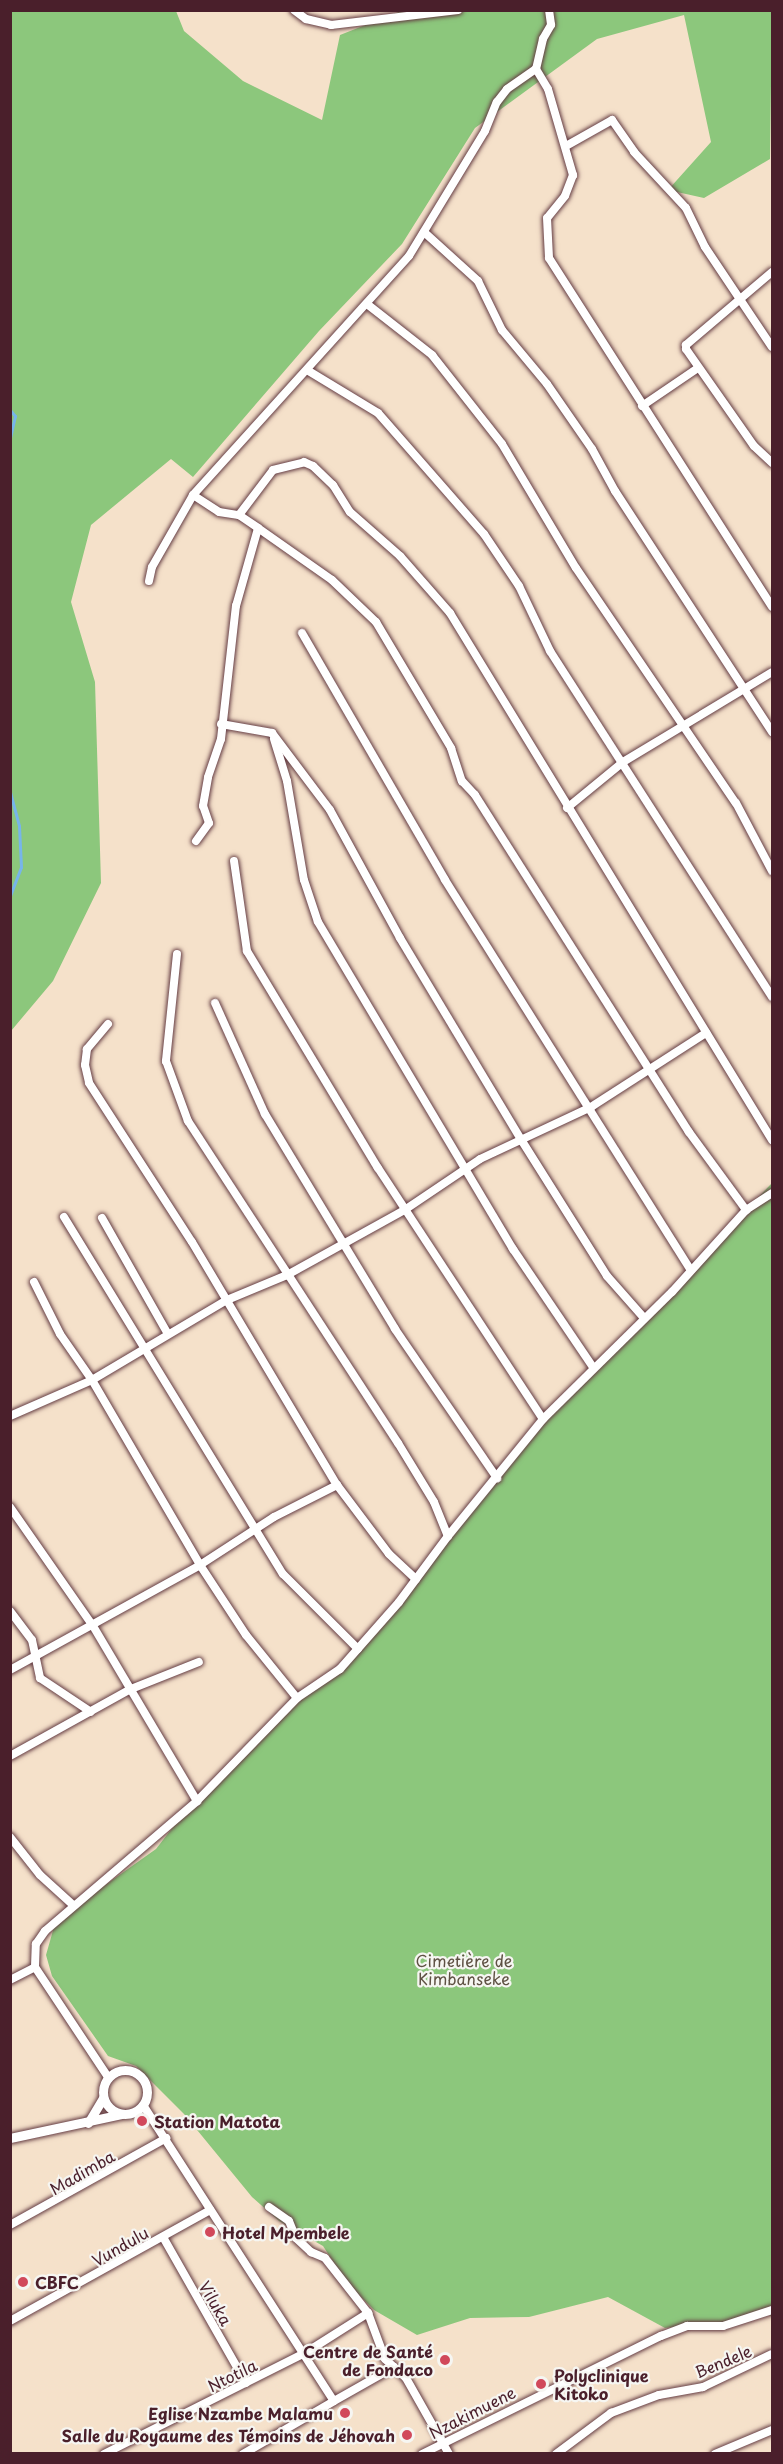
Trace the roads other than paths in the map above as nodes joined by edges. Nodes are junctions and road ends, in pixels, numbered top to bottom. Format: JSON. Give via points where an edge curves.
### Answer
{"nodes":[{"id":1,"x":294,"y":10,"type":"edge"},
{"id":2,"x":383,"y":10,"type":"edge"},
{"id":3,"x":458,"y":10,"type":"edge"},
{"id":4,"x":549,"y":10,"type":"edge"},
{"id":5,"x":384,"y":21,"type":"junction"},
{"id":6,"x":537,"y":69,"type":"junction"},
{"id":7,"x":566,"y":146,"type":"junction"},
{"id":8,"x":424,"y":232,"type":"junction"},
{"id":9,"x":772,"y":272,"type":"edge"},
{"id":10,"x":740,"y":303,"type":"junction"},
{"id":11,"x":367,"y":304,"type":"junction"},
{"id":12,"x":772,"y":347,"type":"edge"},
{"id":13,"x":698,"y":368,"type":"junction"},
{"id":14,"x":308,"y":370,"type":"junction"},
{"id":15,"x":642,"y":406,"type":"junction"},
{"id":16,"x":772,"y":463,"type":"edge"},
{"id":17,"x":193,"y":495,"type":"junction"},
{"id":18,"x":239,"y":515,"type":"junction"},
{"id":19,"x":258,"y":528,"type":"junction"},
{"id":20,"x":149,"y":581,"type":"dead end"},
{"id":21,"x":772,"y":608,"type":"edge"},
{"id":22,"x":302,"y":633,"type":"dead end"},
{"id":23,"x":772,"y":672,"type":"edge"},
{"id":24,"x":744,"y":686,"type":"junction"},
{"id":25,"x":221,"y":724,"type":"junction"},
{"id":26,"x":681,"y":724,"type":"junction"},
{"id":27,"x":772,"y":732,"type":"edge"},
{"id":28,"x":272,"y":733,"type":"junction"},
{"id":29,"x":623,"y":762,"type":"junction"},
{"id":30,"x":567,"y":808,"type":"junction"},
{"id":31,"x":196,"y":841,"type":"dead end"},
{"id":32,"x":234,"y":861,"type":"dead end"},
{"id":33,"x":772,"y":871,"type":"edge"},
{"id":34,"x":177,"y":954,"type":"dead end"},
{"id":35,"x":772,"y":997,"type":"edge"},
{"id":36,"x":215,"y":1003,"type":"dead end"},
{"id":37,"x":108,"y":1024,"type":"dead end"},
{"id":38,"x":706,"y":1033,"type":"junction"},
{"id":39,"x":651,"y":1067,"type":"junction"},
{"id":40,"x":591,"y":1107,"type":"junction"},
{"id":41,"x":772,"y":1140,"type":"edge"},
{"id":42,"x":522,"y":1141,"type":"junction"},
{"id":43,"x":465,"y":1168,"type":"junction"},
{"id":44,"x":772,"y":1192,"type":"edge"},
{"id":45,"x":406,"y":1209,"type":"junction"},
{"id":46,"x":746,"y":1210,"type":"junction"},
{"id":47,"x":64,"y":1217,"type":"dead end"},
{"id":48,"x":102,"y":1218,"type":"dead end"},
{"id":49,"x":343,"y":1243,"type":"junction"},
{"id":50,"x":691,"y":1270,"type":"junction"},
{"id":51,"x":287,"y":1275,"type":"junction"},
{"id":52,"x":34,"y":1282,"type":"dead end"},
{"id":53,"x":227,"y":1300,"type":"junction"},
{"id":54,"x":644,"y":1318,"type":"junction"},
{"id":55,"x":168,"y":1334,"type":"junction"},
{"id":56,"x":147,"y":1347,"type":"junction"},
{"id":57,"x":593,"y":1367,"type":"junction"},
{"id":58,"x":92,"y":1380,"type":"junction"},
{"id":59,"x":10,"y":1416,"type":"edge"},
{"id":60,"x":543,"y":1419,"type":"junction"},
{"id":61,"x":497,"y":1478,"type":"junction"},
{"id":62,"x":337,"y":1485,"type":"junction"},
{"id":63,"x":10,"y":1507,"type":"edge"},
{"id":64,"x":255,"y":1528,"type":"junction"},
{"id":65,"x":447,"y":1536,"type":"junction"},
{"id":66,"x":200,"y":1565,"type":"junction"},
{"id":67,"x":416,"y":1579,"type":"junction"},
{"id":68,"x":10,"y":1611,"type":"edge"},
{"id":69,"x":93,"y":1626,"type":"junction"},
{"id":70,"x":358,"y":1649,"type":"junction"},
{"id":71,"x":36,"y":1655,"type":"junction"},
{"id":72,"x":199,"y":1662,"type":"dead end"},
{"id":73,"x":10,"y":1670,"type":"edge"},
{"id":74,"x":131,"y":1689,"type":"junction"},
{"id":75,"x":297,"y":1698,"type":"junction"},
{"id":76,"x":91,"y":1713,"type":"junction"},
{"id":77,"x":10,"y":1756,"type":"edge"},
{"id":78,"x":197,"y":1802,"type":"junction"},
{"id":79,"x":10,"y":1837,"type":"edge"},
{"id":80,"x":72,"y":1905,"type":"junction"},
{"id":81,"x":34,"y":1968,"type":"junction"},
{"id":82,"x":10,"y":1980,"type":"edge"},
{"id":83,"x":108,"y":2077,"type":"junction"},
{"id":84,"x":103,"y":2098,"type":"junction"},
{"id":85,"x":143,"y":2105,"type":"junction"},
{"id":86,"x":122,"y":2114,"type":"junction"},
{"id":87,"x":88,"y":2123,"type":"junction"},
{"id":88,"x":10,"y":2138,"type":"edge"},
{"id":89,"x":166,"y":2138,"type":"junction"},
{"id":90,"x":269,"y":2208,"type":"dead end"},
{"id":91,"x":210,"y":2210,"type":"junction"},
{"id":92,"x":10,"y":2225,"type":"edge"},
{"id":93,"x":163,"y":2237,"type":"junction"},
{"id":94,"x":770,"y":2311,"type":"edge"},
{"id":95,"x":368,"y":2313,"type":"junction"},
{"id":96,"x":10,"y":2320,"type":"edge"},
{"id":97,"x":305,"y":2354,"type":"junction"},
{"id":98,"x":772,"y":2354,"type":"edge"},
{"id":99,"x":394,"y":2367,"type":"junction"},
{"id":100,"x":246,"y":2383,"type":"junction"},
{"id":101,"x":334,"y":2401,"type":"junction"},
{"id":102,"x":772,"y":2430,"type":"edge"},
{"id":103,"x":442,"y":2442,"type":"junction"},
{"id":104,"x":104,"y":2454,"type":"edge"},
{"id":105,"x":243,"y":2454,"type":"edge"},
{"id":106,"x":422,"y":2454,"type":"edge"},
{"id":107,"x":449,"y":2454,"type":"edge"},
{"id":108,"x":556,"y":2454,"type":"edge"},
{"id":109,"x":715,"y":2454,"type":"edge"}],
"edges":[{"from":1,"to":5,"type":"street","via":[[306,19],[331,25]]},
{"from":2,"to":5,"type":"street"},
{"from":3,"to":5,"type":"street"},
{"from":4,"to":6,"type":"street","via":[[551,25],[543,39]]},
{"from":6,"to":7,"type":"street","via":[[548,89]]},
{"from":6,"to":8,"type":"street","via":[[507,89],[497,102],[485,131]]},
{"from":7,"to":10,"type":"street","via":[[612,120],[634,152],[686,208],[701,241]]},
{"from":7,"to":15,"type":"street","via":[[573,175],[565,196],[547,218],[549,258]]},
{"from":8,"to":11,"type":"street"},
{"from":8,"to":24,"type":"street","via":[[478,281],[502,330],[547,384],[592,449],[615,491]]},
{"from":9,"to":10,"type":"street"},
{"from":10,"to":12,"type":"street"},
{"from":10,"to":13,"type":"street","via":[[686,345]]},
{"from":11,"to":14,"type":"street"},
{"from":11,"to":26,"type":"street","via":[[432,355],[502,444],[576,568]]},
{"from":13,"to":15,"type":"street"},
{"from":13,"to":16,"type":"street","via":[[754,446]]},
{"from":14,"to":17,"type":"street"},
{"from":14,"to":29,"type":"street","via":[[378,413],[484,534],[519,586],[550,651]]},
{"from":15,"to":21,"type":"street"},
{"from":17,"to":18,"type":"street","via":[[219,512]]},
{"from":17,"to":20,"type":"street","via":[[152,567]]},
{"from":18,"to":19,"type":"street"},
{"from":18,"to":30,"type":"street","via":[[273,470],[304,462],[313,466],[333,485],[350,512],[400,556],[450,613]]},
{"from":19,"to":25,"type":"street","via":[[236,606]]},
{"from":19,"to":39,"type":"street","via":[[332,580],[376,622],[451,748],[462,781],[475,795]]},
{"from":22,"to":40,"type":"street","via":[[445,880]]},
{"from":23,"to":24,"type":"street"},
{"from":24,"to":26,"type":"street"},
{"from":24,"to":27,"type":"street"},
{"from":25,"to":28,"type":"street"},
{"from":25,"to":31,"type":"street","via":[[221,739],[203,806],[209,824]]},
{"from":26,"to":29,"type":"street"},
{"from":26,"to":33,"type":"street","via":[[736,803]]},
{"from":28,"to":42,"type":"street","via":[[330,810],[400,938]]},
{"from":28,"to":43,"type":"street","via":[[287,781],[304,880],[318,921]]},
{"from":29,"to":30,"type":"street"},
{"from":29,"to":35,"type":"street"},
{"from":30,"to":38,"type":"street"},
{"from":32,"to":45,"type":"street","via":[[247,951]]},
{"from":34,"to":51,"type":"street","via":[[166,1061],[176,1095],[188,1121]]},
{"from":36,"to":49,"type":"street","via":[[260,1104]]},
{"from":37,"to":53,"type":"street","via":[[87,1048],[84,1065],[89,1083]]},
{"from":38,"to":39,"type":"street"},
{"from":38,"to":41,"type":"street"},
{"from":39,"to":40,"type":"street"},
{"from":39,"to":46,"type":"street","via":[[688,1132]]},
{"from":40,"to":42,"type":"street"},
{"from":40,"to":50,"type":"street"},
{"from":42,"to":43,"type":"street"},
{"from":42,"to":54,"type":"street","via":[[607,1276]]},
{"from":43,"to":45,"type":"street"},
{"from":43,"to":57,"type":"street","via":[[537,1289]]},
{"from":44,"to":46,"type":"street"},
{"from":45,"to":49,"type":"street"},
{"from":45,"to":60,"type":"street"},
{"from":46,"to":50,"type":"street"},
{"from":47,"to":56,"type":"street"},
{"from":48,"to":55,"type":"street"},
{"from":49,"to":51,"type":"street"},
{"from":49,"to":61,"type":"street","via":[[395,1329]]},
{"from":50,"to":54,"type":"street"},
{"from":51,"to":53,"type":"street"},
{"from":51,"to":65,"type":"street","via":[[434,1502]]},
{"from":52,"to":58,"type":"street","via":[[60,1334]]},
{"from":53,"to":55,"type":"street"},
{"from":53,"to":62,"type":"street"},
{"from":54,"to":57,"type":"street"},
{"from":55,"to":56,"type":"street"},
{"from":56,"to":58,"type":"street"},
{"from":56,"to":64,"type":"street"},
{"from":57,"to":60,"type":"street"},
{"from":58,"to":59,"type":"street"},
{"from":58,"to":66,"type":"street"},
{"from":60,"to":61,"type":"street"},
{"from":61,"to":65,"type":"street"},
{"from":62,"to":64,"type":"street"},
{"from":62,"to":67,"type":"street","via":[[389,1554]]},
{"from":63,"to":69,"type":"street"},
{"from":64,"to":66,"type":"street"},
{"from":64,"to":70,"type":"street","via":[[297,1590]]},
{"from":65,"to":67,"type":"street"},
{"from":66,"to":69,"type":"street"},
{"from":66,"to":75,"type":"street","via":[[246,1635]]},
{"from":67,"to":70,"type":"street"},
{"from":68,"to":71,"type":"street","via":[[32,1640]]},
{"from":69,"to":71,"type":"street"},
{"from":69,"to":74,"type":"street"},
{"from":70,"to":75,"type":"street","via":[[340,1669]]},
{"from":71,"to":73,"type":"street"},
{"from":71,"to":76,"type":"street","via":[[40,1678]]},
{"from":72,"to":74,"type":"street"},
{"from":74,"to":76,"type":"street"},
{"from":74,"to":78,"type":"street"},
{"from":75,"to":78,"type":"street"},
{"from":76,"to":77,"type":"street"},
{"from":78,"to":80,"type":"street"},
{"from":79,"to":80,"type":"street","via":[[40,1875]]},
{"from":80,"to":81,"type":"street","via":[[36,1944]]},
{"from":81,"to":82,"type":"street"},
{"from":81,"to":83,"type":"street"},
{"from":83,"to":84,"type":"street"},
{"from":83,"to":85,"type":"street","via":[[118,2070],[140,2075],[146,2084]]},
{"from":84,"to":86,"type":"street"},
{"from":84,"to":87,"type":"street"},
{"from":85,"to":86,"type":"street","via":[[133,2113]]},
{"from":85,"to":89,"type":"street"},
{"from":86,"to":87,"type":"street"},
{"from":87,"to":88,"type":"street"},
{"from":89,"to":91,"type":"street"},
{"from":89,"to":92,"type":"street","name":"Madimba"},
{"from":90,"to":95,"type":"street","via":[[290,2221],[296,2238],[311,2252],[325,2258]]},
{"from":91,"to":93,"type":"street","name":"Vundulu"},
{"from":91,"to":97,"type":"street"},
{"from":93,"to":96,"type":"street","name":"Vundulu"},
{"from":93,"to":100,"type":"street","name":"Viluka"},
{"from":94,"to":103,"type":"street","name":"Nzakimuene","via":[[723,2326],[687,2326],[661,2336]]},
{"from":95,"to":97,"type":"street","name":"Ntotila"},
{"from":95,"to":99,"type":"street","via":[[376,2342]]},
{"from":97,"to":100,"type":"street","name":"Ntotila"},
{"from":97,"to":101,"type":"street"},
{"from":98,"to":108,"type":"street","name":"Bendele","via":[[703,2387],[659,2395],[610,2413]]},
{"from":99,"to":101,"type":"street"},
{"from":99,"to":103,"type":"street","via":[[406,2378]]},
{"from":100,"to":104,"type":"street","name":"Ntotila"},
{"from":101,"to":105,"type":"street"},
{"from":102,"to":109,"type":"street"},
{"from":103,"to":106,"type":"street","name":"Nzakimuene"},
{"from":103,"to":107,"type":"street"}]}
